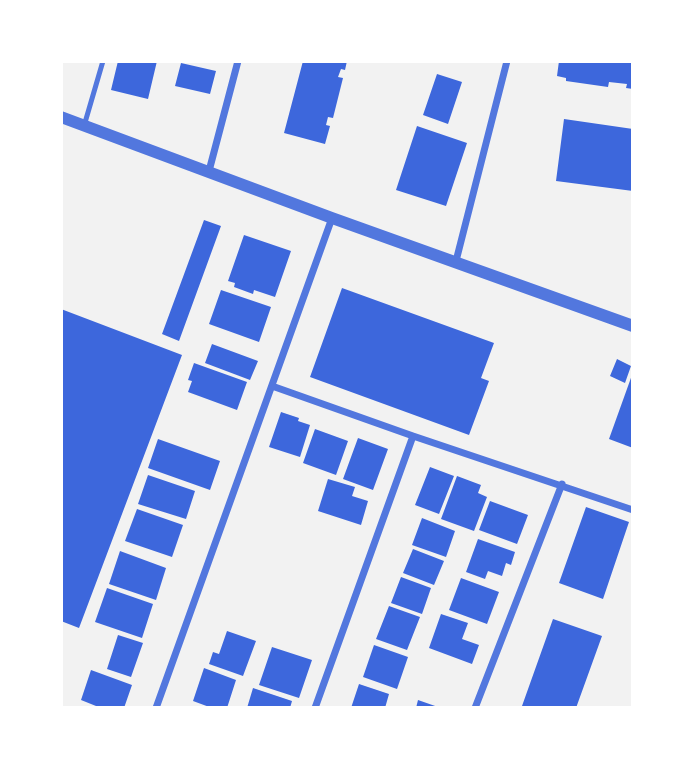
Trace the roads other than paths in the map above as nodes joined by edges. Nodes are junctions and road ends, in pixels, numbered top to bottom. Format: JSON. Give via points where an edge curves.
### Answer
{"nodes":[{"id":1,"x":103,"y":61,"type":"edge"},
{"id":2,"x":238,"y":61,"type":"edge"},
{"id":3,"x":507,"y":61,"type":"edge"},
{"id":4,"x":61,"y":117,"type":"edge"},
{"id":5,"x":84,"y":126,"type":"junction"},
{"id":6,"x":209,"y":171,"type":"junction"},
{"id":7,"x":332,"y":218,"type":"junction"},
{"id":8,"x":456,"y":261,"type":"junction"},
{"id":9,"x":633,"y":326,"type":"edge"},
{"id":10,"x":272,"y":386,"type":"junction"},
{"id":11,"x":412,"y":436,"type":"junction"},
{"id":12,"x":562,"y":484,"type":"junction"},
{"id":13,"x":633,"y":510,"type":"edge"},
{"id":14,"x":156,"y":708,"type":"edge"},
{"id":15,"x":315,"y":708,"type":"edge"},
{"id":16,"x":475,"y":708,"type":"edge"}],
"edges":[{"from":1,"to":5,"type":"lane"},
{"from":2,"to":6,"type":"street"},
{"from":3,"to":8,"type":"street"},
{"from":4,"to":5,"type":"street"},
{"from":5,"to":6,"type":"street"},
{"from":6,"to":7,"type":"street"},
{"from":7,"to":8,"type":"street"},
{"from":7,"to":10,"type":"street"},
{"from":8,"to":9,"type":"street"},
{"from":10,"to":11,"type":"street"},
{"from":10,"to":14,"type":"street"},
{"from":11,"to":12,"type":"street"},
{"from":11,"to":15,"type":"street"},
{"from":12,"to":13,"type":"street"},
{"from":12,"to":16,"type":"street"}]}
